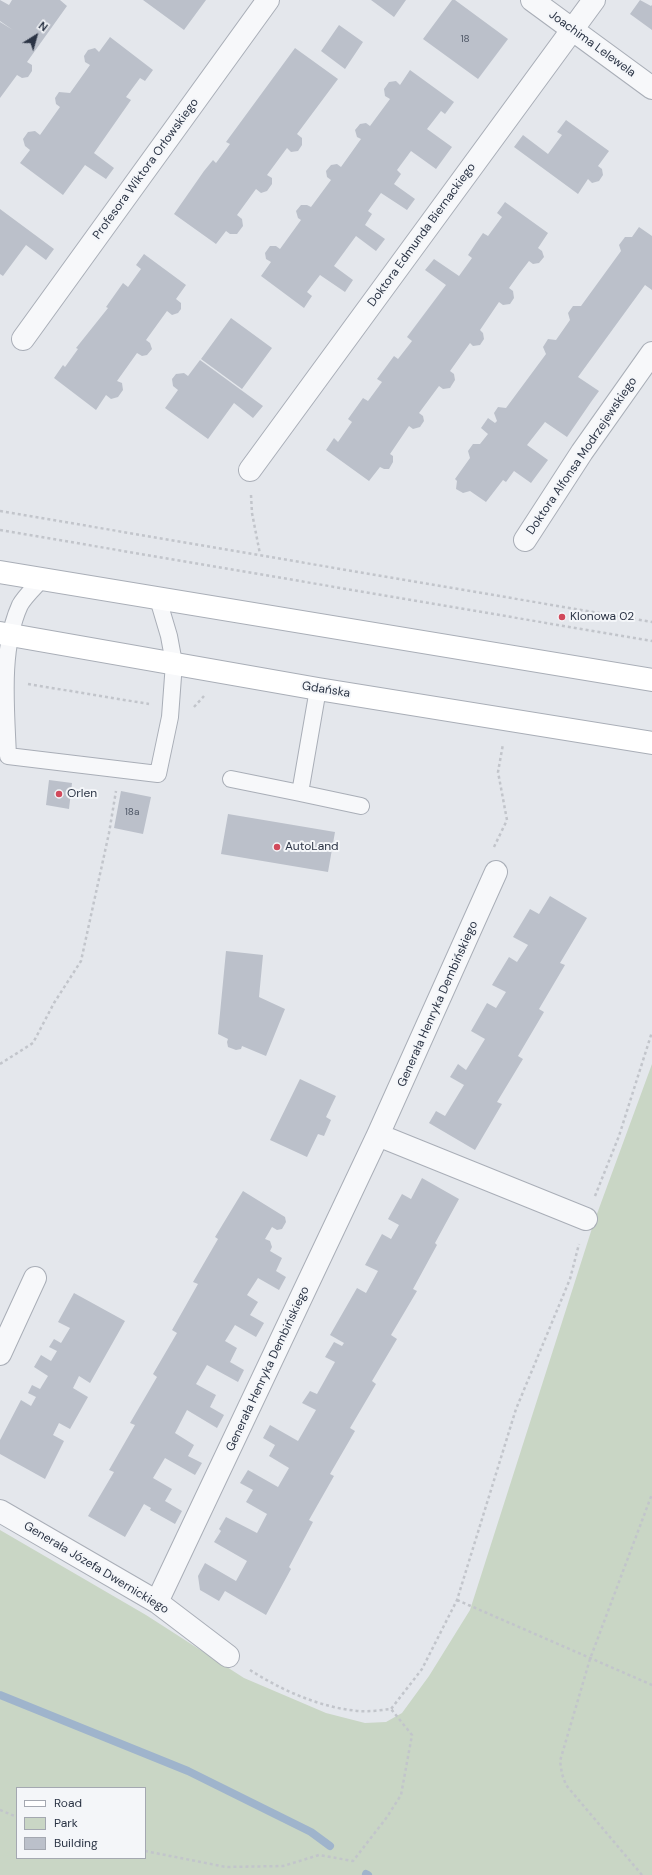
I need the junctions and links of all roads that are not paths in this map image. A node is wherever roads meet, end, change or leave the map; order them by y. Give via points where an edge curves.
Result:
1 (268, 0) edge
2 (532, 0) edge
3 (594, 0) edge
4 (573, 29) junction
5 (652, 88) edge
6 (23, 339) dead end
7 (652, 352) edge
8 (250, 470) dead end
9 (526, 540) dead end
10 (0, 572) edge
11 (42, 579) junction
12 (158, 599) junction
13 (3, 634) edge
14 (174, 663) junction
15 (652, 680) edge
16 (318, 689) junction
17 (652, 743) edge
18 (231, 779) dead end
19 (300, 793) junction
20 (361, 806) dead end
21 (496, 872) road end
22 (378, 1135) junction
23 (586, 1219) road end
24 (35, 1278) dead end
25 (0, 1354) edge
26 (0, 1511) edge
27 (157, 1602) junction
28 (228, 1656) road end

1 - 6 street, Profesora Wiktora Orłowskiego
2 - 4 street, Joachima Lelewela
3 - 4 street, Doktora Edmunda Biernackiego
4 - 5 street, Joachima Lelewela
4 - 8 street, Doktora Edmunda Biernackiego
7 - 9 street, Doktora Alfonsa Modrzejewskiego via 582,452
10 - 11 main road
11 - 12 main road
11 - 13 lane via 20,604
12 - 14 lane
12 - 15 main road
13 - 14 main road, Gdańska
13 - 14 lane via 8,756 158,774 170,717
14 - 16 main road, Gdańska
16 - 17 main road, Gdańska
16 - 19 lane
18 - 19 lane
19 - 20 lane
21 - 22 street, Generała Henryka Dembińskiego
22 - 23 street
22 - 27 street, Generała Henryka Dembińskiego
24 - 25 street
26 - 27 street, Generała Józefa Dwernickiego
27 - 28 street, Generała Józefa Dwernickiego

